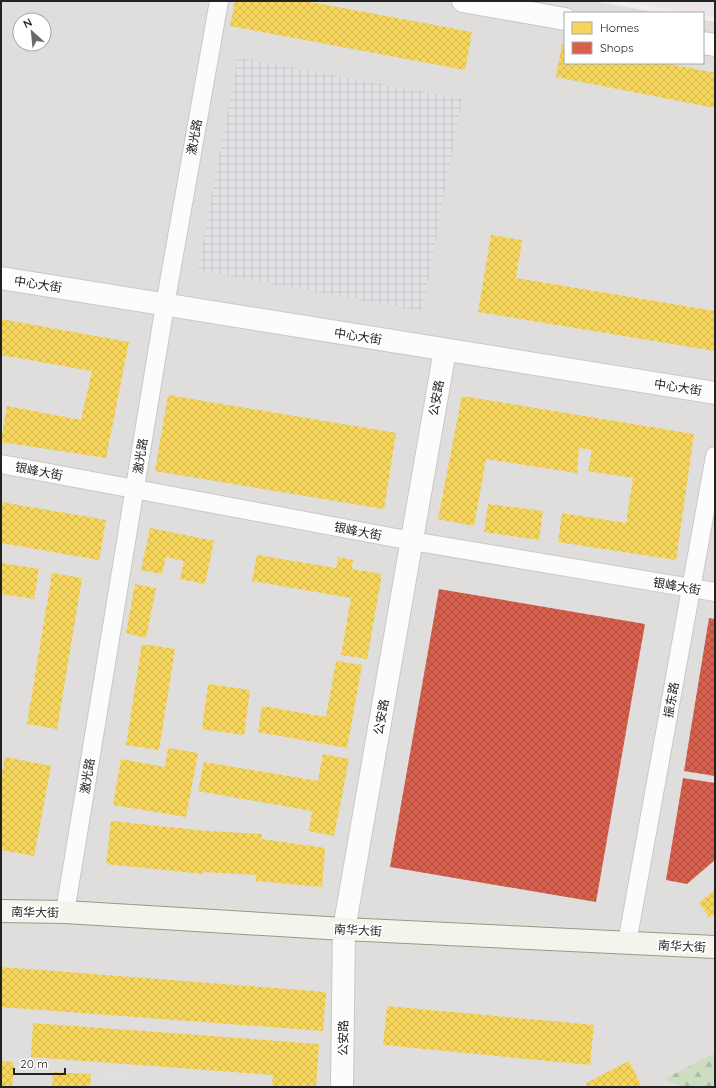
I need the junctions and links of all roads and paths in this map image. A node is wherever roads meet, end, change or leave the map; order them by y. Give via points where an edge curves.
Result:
1 (218, 1) edge
2 (463, 1) edge
3 (564, 19) edge
4 (704, 43) edge
5 (715, 45) edge
6 (1, 278) edge
7 (165, 305) junction
8 (444, 350) junction
9 (715, 393) edge
10 (715, 456) edge
11 (1, 464) edge
12 (134, 489) junction
13 (412, 541) junction
14 (691, 588) junction
15 (715, 592) edge
16 (1, 911) edge
17 (65, 912) junction
18 (344, 929) junction
19 (627, 943) junction
20 (715, 947) edge
21 (342, 1087) edge

1 - 7 street, 激光路
2 - 3 street
4 - 5 street
6 - 7 street, 中心大街
7 - 8 street, 中心大街
7 - 12 street, 激光路
8 - 9 street, 中心大街
8 - 13 street, 公安路
10 - 14 street, 振东路
11 - 12 street, 银峰大街
12 - 13 street, 银峰大街
12 - 17 street, 激光路
13 - 14 street, 银峰大街
13 - 18 street, 公安路
14 - 15 street, 银峰大街
14 - 19 street, 振东路
16 - 17 main road, 南华大街
17 - 18 main road, 南华大街
18 - 19 main road, 南华大街
18 - 21 street, 公安路
19 - 20 main road, 南华大街

